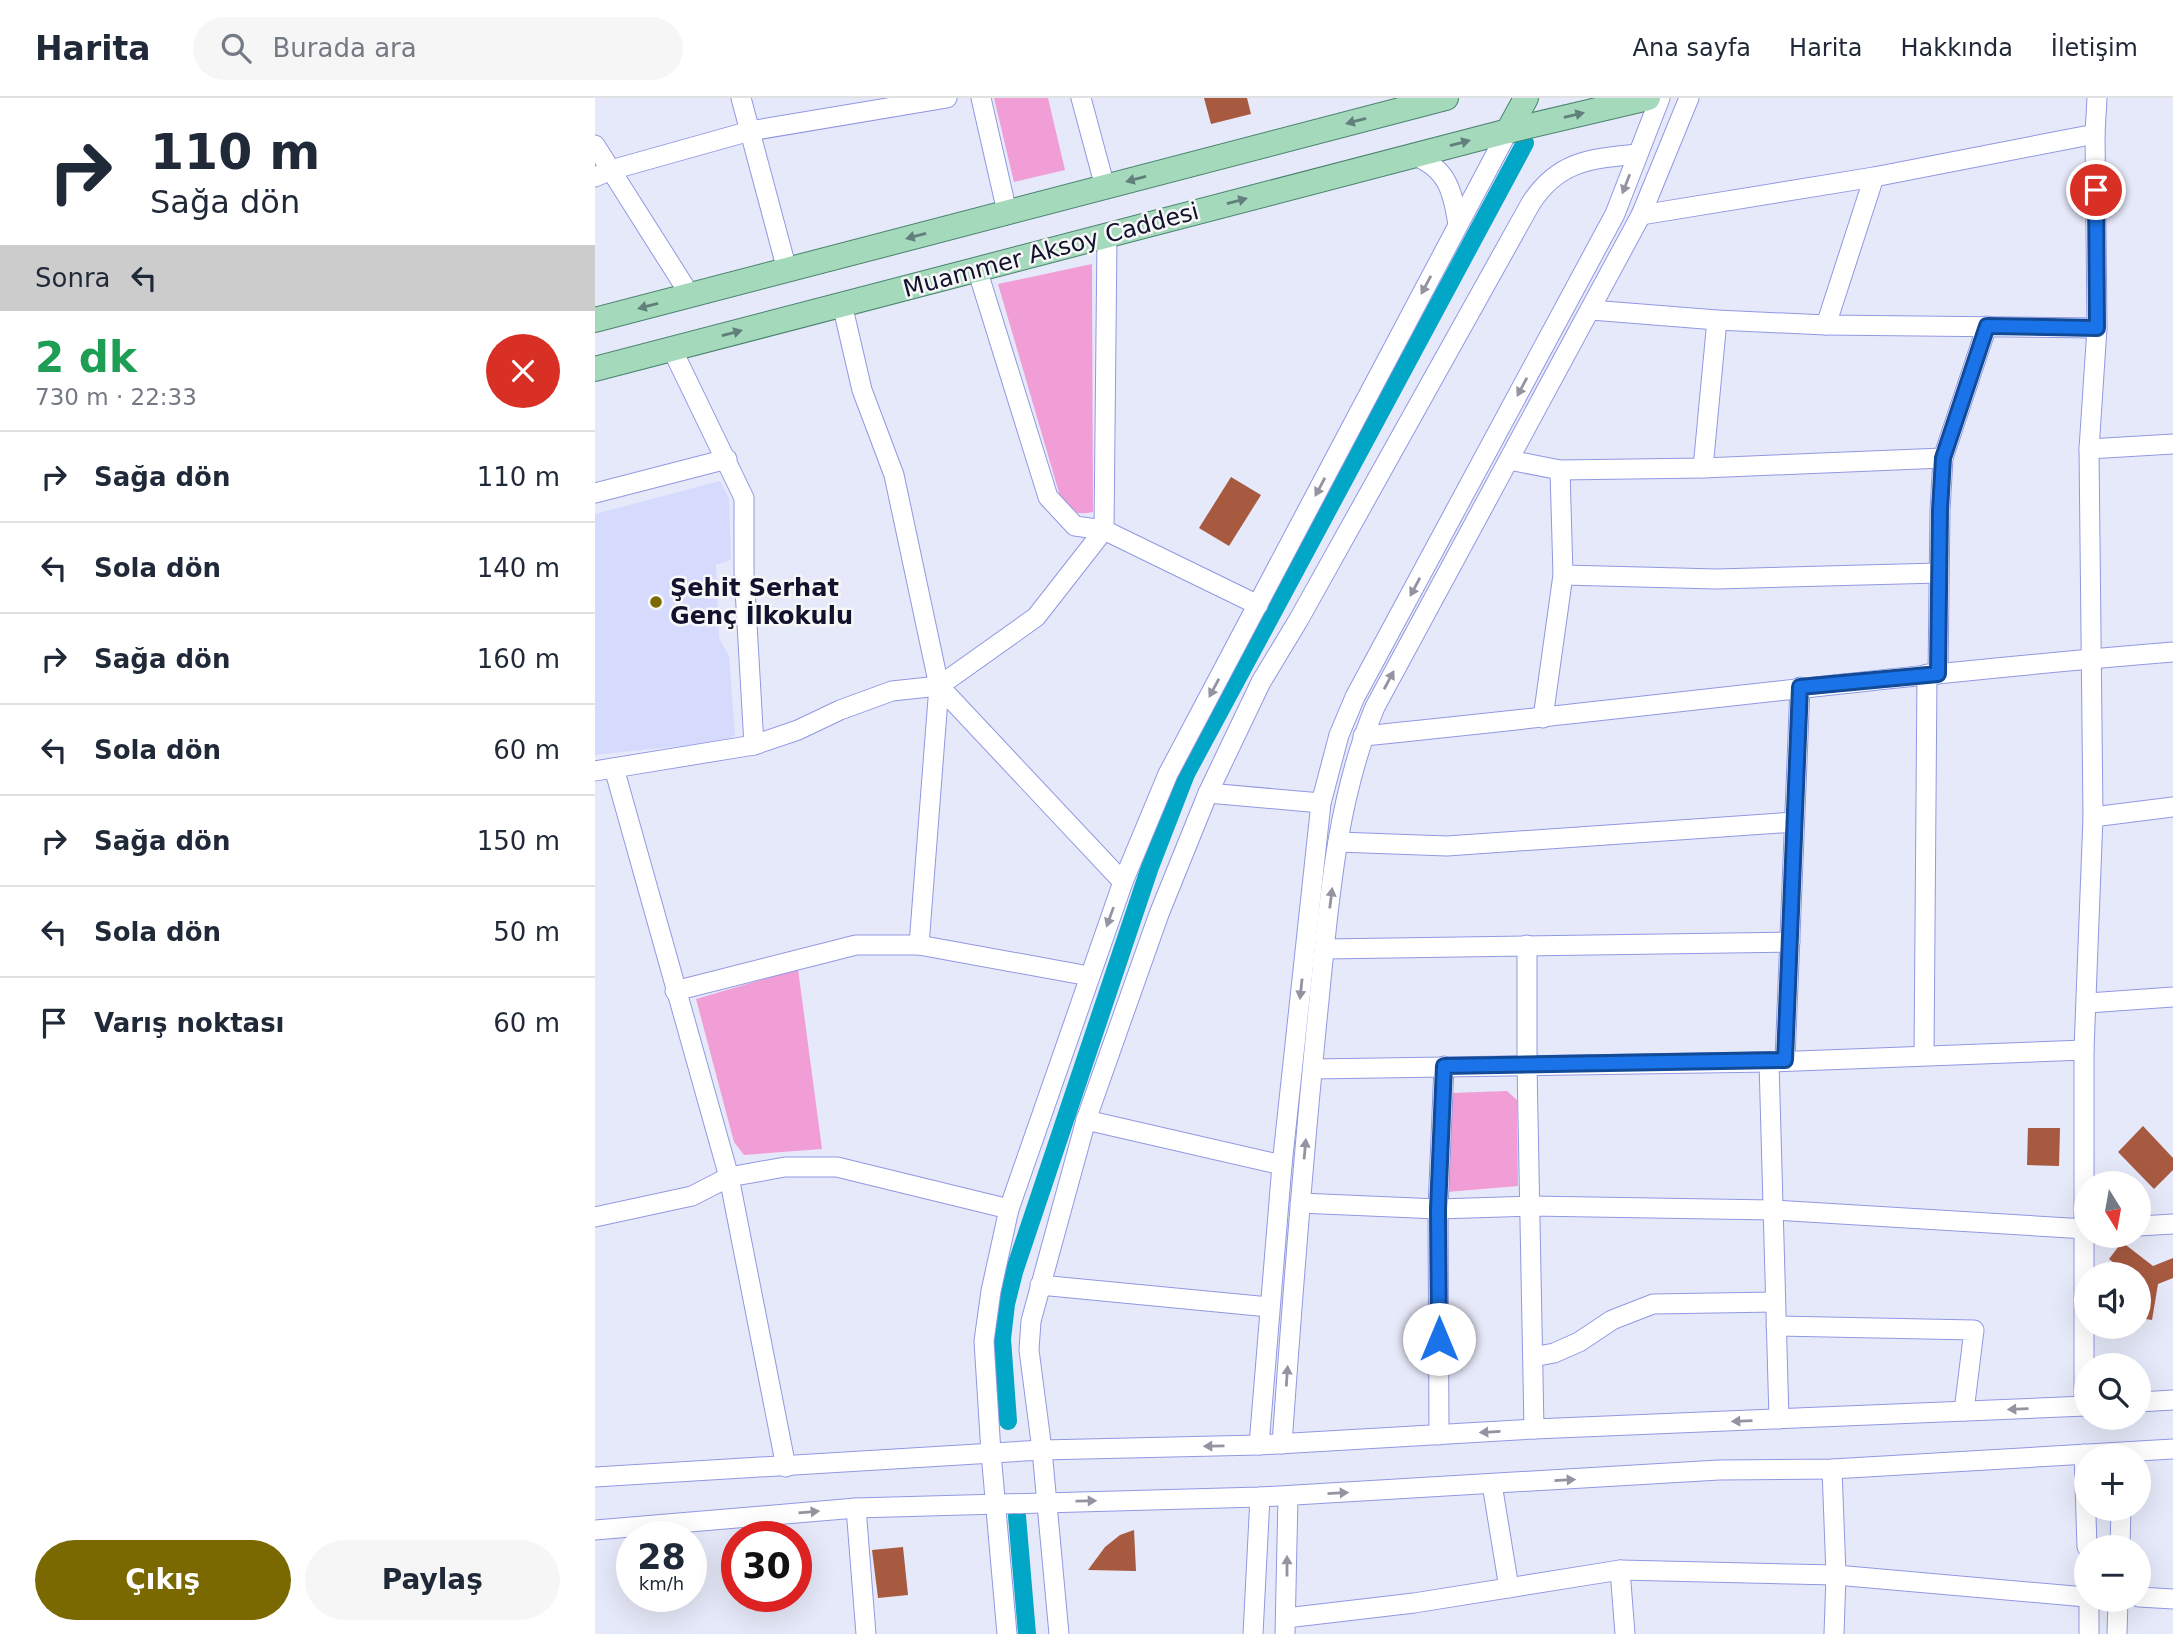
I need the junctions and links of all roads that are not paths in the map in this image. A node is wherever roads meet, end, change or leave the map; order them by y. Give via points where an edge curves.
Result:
1 (741, 98) edge
2 (947, 98) edge
3 (981, 98) edge
4 (1080, 98) edge
5 (1446, 98) edge
6 (1526, 98) edge
7 (1648, 98) edge
8 (1660, 98) edge
9 (1689, 98) edge
10 (2097, 98) edge
11 (1404, 103) edge
12 (750, 131) junction
13 (1508, 131) junction
14 (2095, 134) junction
15 (595, 145) edge
16 (1638, 154) junction
17 (1412, 155) junction
18 (603, 173) edge
19 (1874, 177) junction
20 (1105, 187) junction
21 (1007, 212) junction
22 (1641, 215) junction
23 (1458, 225) junction
24 (1107, 235) junction
25 (977, 269) junction
26 (787, 270) junction
27 (690, 295) junction
28 (842, 304) junction
29 (1591, 310) junction
30 (595, 320) edge
31 (1717, 320) junction
32 (1826, 325) junction
33 (1987, 326) junction
34 (2097, 328) junction
35 (671, 349) junction
36 (595, 369) edge
37 (2173, 444) edge
38 (2089, 449) junction
39 (1943, 458) junction
40 (727, 459) junction
41 (1509, 460) junction
42 (1703, 468) junction
43 (1560, 470) junction
44 (595, 494) edge
45 (1104, 530) junction
46 (1939, 573) junction
47 (1563, 575) junction
48 (1258, 605) junction
49 (2173, 652) edge
50 (2091, 659) junction
51 (1932, 674) junction
52 (939, 686) junction
53 (1800, 687) junction
54 (1543, 718) junction
55 (1363, 736) junction
56 (754, 745) junction
57 (605, 770) edge
58 (1208, 793) junction
59 (1321, 803) junction
60 (2173, 807) edge
61 (2093, 817) junction
62 (1794, 822) junction
63 (1338, 842) junction
64 (1123, 882) junction
65 (1790, 942) junction
66 (919, 945) junction
67 (1527, 945) junction
68 (1325, 949) junction
69 (1089, 976) junction
70 (675, 991) junction
71 (2173, 998) edge
72 (2088, 1003) junction
73 (2084, 1050) junction
74 (1924, 1055) junction
75 (1777, 1061) junction
76 (1527, 1065) junction
77 (1444, 1066) junction
78 (1313, 1069) junction
79 (1086, 1120) junction
80 (1282, 1165) junction
81 (2085, 1171) edge
82 (729, 1177) junction
83 (1300, 1203) junction
84 (1531, 1206) junction
85 (1009, 1209) junction
86 (1438, 1209) junction
87 (1773, 1210) junction
88 (595, 1217) edge
89 (2173, 1224) edge
90 (2151, 1225) edge
91 (2074, 1229) edge
92 (2085, 1248) edge
93 (1040, 1285) junction
94 (1776, 1301) junction
95 (1269, 1307) junction
96 (1776, 1326) junction
97 (2085, 1353) edge
98 (1533, 1357) junction
99 (2173, 1400) edge
100 (2151, 1401) edge
101 (2074, 1406) edge
102 (1964, 1411) junction
103 (1779, 1419) junction
104 (1534, 1429) junction
105 (1439, 1435) junction
106 (1282, 1444) junction
107 (1259, 1445) junction
108 (2173, 1449) edge
109 (1042, 1450) junction
110 (2151, 1451) edge
111 (991, 1453) junction
112 (2074, 1455) edge
113 (786, 1467) junction
114 (1832, 1469) junction
115 (595, 1477) edge
116 (1492, 1484) junction
117 (1288, 1496) junction
118 (1260, 1497) junction
119 (1046, 1502) junction
120 (996, 1503) junction
121 (856, 1508) junction
122 (595, 1530) edge
123 (1621, 1570) junction
124 (1836, 1575) junction
125 (1509, 1588) junction
126 (2074, 1597) edge
127 (2151, 1598) edge
128 (2173, 1599) edge
129 (2088, 1612) edge
130 (2118, 1612) edge
131 (1286, 1626) edge
132 (866, 1634) edge
133 (1007, 1634) edge
134 (1059, 1634) edge
135 (1253, 1634) edge
136 (1625, 1634) edge
137 (1834, 1634) edge
138 (2089, 1634) edge
139 (2117, 1634) edge

1 - 12 street
2 - 12 street
3 - 21 street
4 - 20 street
5 - 11 main road, Muammer Aksoy Caddesi
6 - 13 main road
13 -> 7 main road, Muammer Aksoy Caddesi
8 - 16 street
9 - 22 street
10 - 14 street
11 -> 20 main road, Muammer Aksoy Caddesi
12 - 18 street
12 - 26 street
17 -> 13 main road, Muammer Aksoy Caddesi
13 - 23 street
14 - 19 street
14 - 34 street
15 - 18 street
16 - 58 street via 1590,159 1567,167 1547,181 1531,202 1261,682
16 -> 59 street via 1615,214 1355,697 1339,735
17 - 23 street via 1426,160 1445,179
24 -> 17 main road, Muammer Aksoy Caddesi
18 - 27 street
19 - 22 street
19 - 32 street
20 - 21 main road, Muammer Aksoy Caddesi
21 -> 26 main road, Muammer Aksoy Caddesi
22 - 29 street
23 -> 48 street
24 - 25 main road, Muammer Aksoy Caddesi
24 - 45 street
25 - 28 main road, Muammer Aksoy Caddesi
25 - 45 street via 1048,497 1075,526
26 - 27 main road, Muammer Aksoy Caddesi
27 -> 30 main road, Muammer Aksoy Caddesi
35 -> 28 main road, Muammer Aksoy Caddesi
28 - 52 street via 862,390 894,475
29 - 31 street
29 - 41 street
31 - 32 street
31 - 42 street
32 - 33 street
33 - 34 street
33 - 39 street
34 - 38 street
35 - 36 main road, Muammer Aksoy Caddesi
35 - 40 street
37 - 38 street
38 - 50 street
39 - 42 street
39 - 46 street
40 - 44 street
40 - 56 street via 744,498
41 - 43 street
55 -> 41 street
42 - 43 street
43 - 47 street
45 - 48 street
45 - 52 street via 1035,617
46 - 47 street via 1717,579
46 - 51 street
47 - 54 street
48 -> 64 street via 1168,774
49 - 50 street
50 - 51 street
50 - 61 street
51 - 53 street
51 - 74 street
52 - 56 street via 892,691
52 - 64 street
52 - 66 street
53 - 54 street
53 - 62 street
54 - 55 street
55 - 63 street
56 - 57 street
57 - 70 street
58 - 59 street
58 - 79 street via 1159,914
59 -> 80 street
60 - 61 street
61 - 72 street
62 - 63 street via 1447,846
62 - 65 street
68 -> 63 street
64 -> 69 street
65 - 67 street
65 - 75 street
66 - 69 street
66 - 70 street via 856,945
67 - 68 street
67 - 76 street
68 - 78 street
69 - 85 street
70 - 82 street
71 - 72 street
72 - 73 street
73 - 74 street
73 - 81 street
74 - 75 street
75 - 76 street
75 - 87 street
76 - 77 street
76 - 84 street
77 - 78 street
77 - 86 street
83 -> 78 street
79 - 80 street
79 - 93 street
80 - 95 street
82 - 85 street via 785,1167 837,1167
82 - 88 street via 692,1196
82 - 113 street
83 - 86 street
106 -> 83 street
84 - 86 street
84 - 87 street
84 - 98 street
85 - 111 street via 984,1341
86 - 105 street
87 - 91 street
87 - 94 street
89 - 90 street
92 - 97 street
93 - 95 street
93 - 109 street via 1029,1350
94 - 96 street
94 - 98 street via 1653,1304 1612,1320 1555,1353
95 - 107 street
96 - 102 street via 1975,1329
96 - 103 street
98 - 104 street
99 - 100 street
101 -> 102 street
102 - 103 street
103 -> 104 street
104 -> 105 street
105 - 106 street
106 - 107 street
107 -> 109 street
108 - 110 street
109 - 111 street
109 - 119 street
111 - 113 street
111 - 120 street
112 - 114 street
113 - 115 street
116 -> 114 street via 1719,1470
114 - 124 street
117 -> 116 street
116 - 125 street
117 - 118 street
131 -> 117 street
119 -> 118 street
118 - 135 street
119 - 120 street
119 - 134 street
120 - 121 street
120 - 133 street
122 -> 121 street
121 - 132 street
123 - 124 street
123 - 125 street
123 - 136 street
124 - 126 street
124 - 137 street
125 - 131 street
127 - 128 street
129 - 138 street
130 - 139 street

